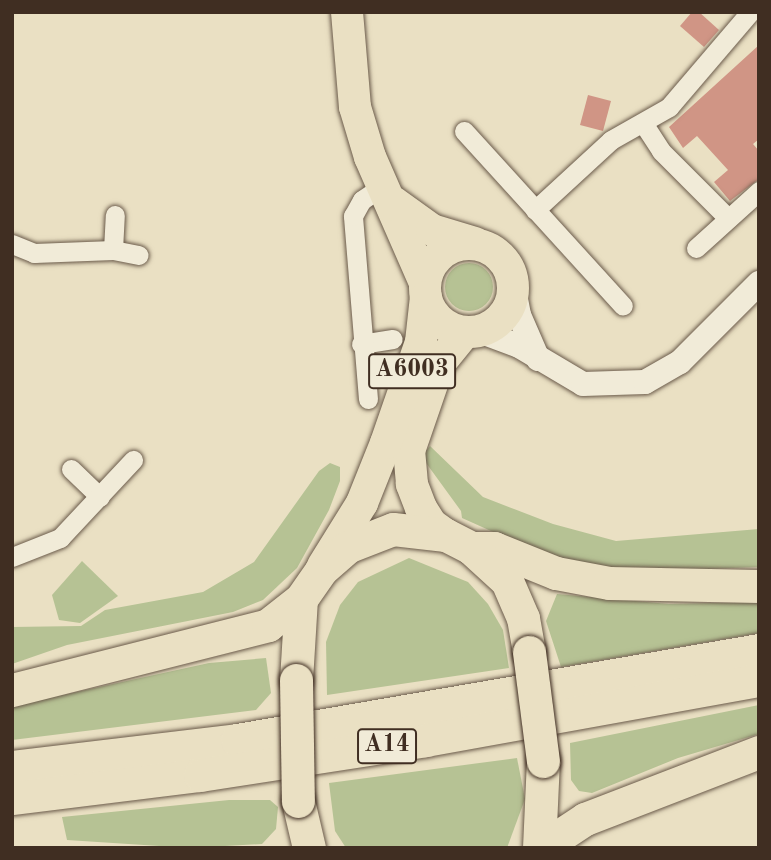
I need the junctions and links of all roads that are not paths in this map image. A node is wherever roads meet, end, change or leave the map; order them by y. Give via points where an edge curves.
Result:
1 (347, 12) edge
2 (750, 12) edge
3 (643, 123) junction
4 (464, 131) dead end
5 (759, 191) edge
6 (389, 194) junction
7 (535, 210) junction
8 (115, 215) dead end
9 (728, 218) junction
10 (12, 244) edge
11 (479, 244) junction
12 (696, 248) dead end
13 (113, 250) junction
14 (139, 255) dead end
15 (759, 283) edge
16 (514, 289) junction
17 (426, 290) junction
18 (623, 306) dead end
19 (472, 331) junction
20 (393, 339) dead end
21 (361, 344) junction
22 (538, 359) junction
23 (368, 399) dead end
24 (133, 460) dead end
25 (71, 469) dead end
26 (100, 497) junction
27 (459, 542) junction
28 (12, 557) edge
29 (321, 570) junction
30 (759, 586) edge
31 (301, 600) junction
32 (759, 650) edge
33 (759, 680) edge
34 (12, 690) edge
35 (759, 752) edge
36 (12, 767) edge
37 (12, 797) edge
38 (309, 848) edge
39 (540, 848) edge

1 - 6 main road, A6003 via 355,107
2 - 3 street via 669,107
3 - 7 street via 611,140
3 - 9 street via 661,151
4 - 7 street
5 - 9 street
6 - 11 main road via 432,230
6 - 17 main road, A6003
6 - 21 street via 362,200 353,216
7 - 18 street
8 - 13 street
9 - 12 street
10 - 13 street via 34,253
11 - 16 main road via 504,260
11 - 17 main road via 449,248 436,258
13 - 14 street
15 - 22 street via 680,362 645,382 583,384
16 - 19 main road via 502,317
16 - 22 street via 519,316
17 - 19 main road via 440,320
17 - 29 main road, A6003 via 421,342 386,443 362,503
19 - 22 street via 519,345
19 - 27 main road, A6003 via 439,364 409,451 412,484 421,508 431,524
20 - 21 street
21 - 23 street
24 - 26 street
25 - 26 street
26 - 28 street via 60,538
27 - 29 highway via 393,529 347,547
27 - 30 highway via 494,548 556,573 609,583
27 - 39 highway, bridge via 507,582 523,618 543,761
29 - 31 highway
31 - 34 highway via 257,629
31 - 38 highway, bridge via 296,680 298,801
32 - 36 highway, A14 via 237,740
33 - 37 highway, A14 via 372,748
35 - 39 highway via 585,819

